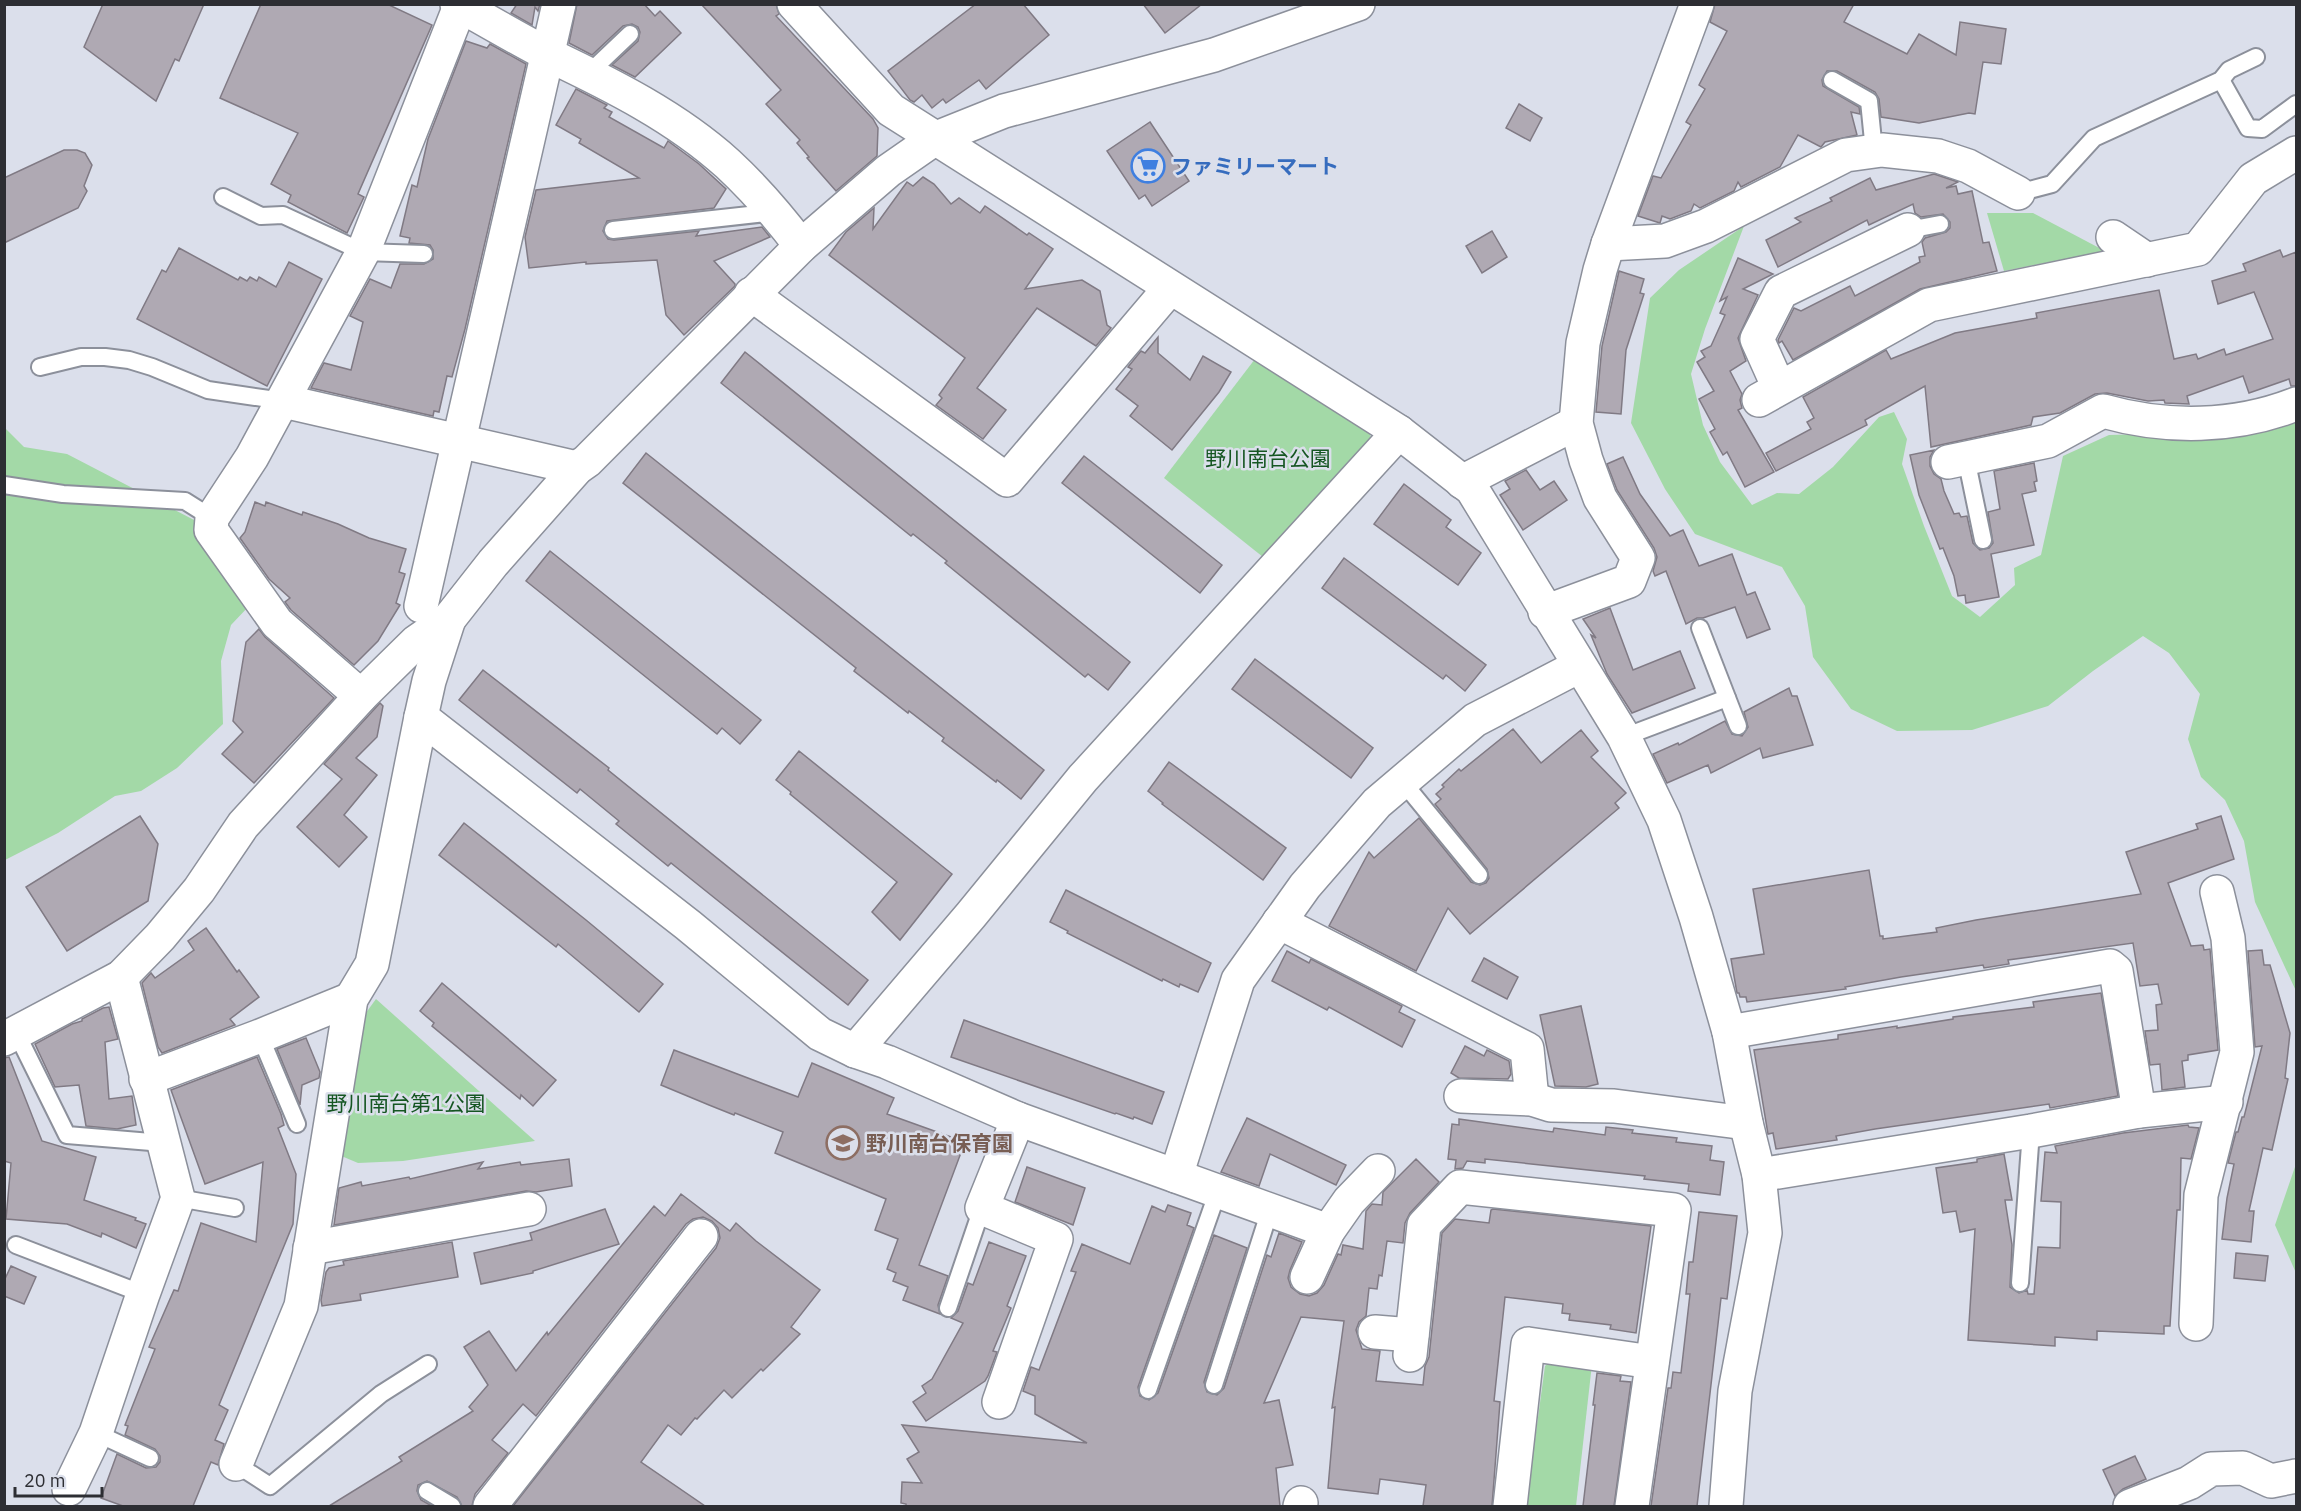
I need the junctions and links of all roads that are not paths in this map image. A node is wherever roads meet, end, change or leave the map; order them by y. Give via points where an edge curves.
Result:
1 (559, 4) edge
2 (794, 4) edge
3 (1358, 4) edge
4 (1697, 4) edge
5 (459, 5) edge
6 (630, 34) dead end
7 (548, 54) junction
8 (2256, 57) dead end
9 (589, 73) junction
10 (1832, 80) dead end
11 (2221, 80) junction
12 (2296, 105) edge
13 (934, 139) junction
14 (1874, 151) junction
15 (2296, 153) edge
16 (2018, 193) joint
17 (223, 197) dead end
18 (776, 212) junction
19 (1940, 224) dead end
20 (613, 230) dead end
21 (1908, 230) joint
22 (2113, 237) dead end
23 (1608, 244) junction
24 (801, 246) junction
25 (363, 252) junction
26 (424, 254) dead end
27 (2147, 260) junction
28 (1170, 288) junction
29 (751, 294) junction
30 (40, 367) dead end
31 (283, 400) junction
32 (2296, 404) edge
33 (1576, 423) junction
34 (1399, 432) junction
35 (458, 441) junction
36 (1957, 460) joint
37 (577, 468) junction
38 (1462, 482) junction
39 (4, 484) edge
40 (212, 518) junction
41 (1983, 540) dead end
42 (435, 612) junction
43 (1545, 612) junction
44 (1700, 628) dead end
45 (1579, 666) junction
46 (361, 696) junction
47 (1727, 698) junction
48 (421, 717) junction
49 (1738, 726) dead end
50 (1624, 737) junction
51 (1402, 781) junction
52 (1479, 875) dead end
53 (2217, 892) dead end
54 (1279, 922) junction
55 (121, 977) junction
56 (351, 999) junction
57 (1729, 1032) junction
58 (10, 1036) edge
59 (260, 1036) junction
60 (855, 1051) junction
61 (146, 1079) junction
62 (1461, 1096) dead end
63 (1532, 1099) junction
64 (2226, 1102) junction
65 (2139, 1111) junction
66 (1018, 1119) junction
67 (1746, 1123) junction
68 (297, 1124) dead end
69 (2031, 1131) junction
70 (163, 1143) junction
71 (1378, 1171) dead end
72 (1759, 1175) junction
73 (1176, 1176) junction
74 (1218, 1191) junction
75 (178, 1198) junction
76 (235, 1208) dead end
77 (982, 1208) junction
78 (529, 1209) dead end
79 (1270, 1210) junction
80 (1328, 1231) junction
81 (701, 1236) dead end
82 (16, 1245) dead end
83 (310, 1248) junction
84 (1307, 1277) dead end
85 (2020, 1283) dead end
86 (142, 1294) junction
87 (948, 1308) dead end
88 (2196, 1324) dead end
89 (1375, 1332) dead end
90 (1652, 1362) junction
91 (428, 1364) dead end
92 (1214, 1385) dead end
93 (1148, 1390) dead end
94 (999, 1402) dead end
95 (96, 1433) junction
96 (150, 1458) dead end
97 (236, 1464) joint
98 (2296, 1476) edge
99 (69, 1489) dead end
100 (427, 1491) dead end
101 (452, 1506) edge
102 (490, 1506) edge
103 (1510, 1506) edge
104 (1632, 1506) edge
105 (1726, 1506) edge
106 (2130, 1506) edge

1 - 7 street
2 - 13 street via 891,110
3 - 13 street via 1214,55 1004,111
4 - 23 street
5 - 7 street
5 - 25 street
6 - 9 lane
7 - 9 street
7 - 35 street
8 - 11 lane via 2229,70
9 - 18 street via 679,126 728,164
10 - 14 lane via 1869,101
11 - 12 lane via 2248,128 2262,129
11 - 16 lane via 2094,138 2052,184
13 - 24 street via 888,171
13 - 28 street
14 - 16 street via 1938,156 1968,166
14 - 23 street via 1846,155 1706,226 1665,241
15 - 27 street via 2253,179 2198,249
17 - 25 lane via 261,216 283,215
18 - 20 lane
18 - 24 street
19 - 21 lane
21 - 27 street via 1781,292 1757,339 1769,394 1929,305
22 - 27 street
23 - 33 street via 1583,343
24 - 29 street
25 - 26 lane
25 - 31 street
28 - 29 street via 1007,480
28 - 34 street
29 - 37 street
30 - 31 lane via 81,357 105,357 140,364 208,390
31 - 35 street
31 - 40 street
32 - 36 street via 2262,416 2198,424 2134,420 2103,411 2048,441
33 - 38 street
33 - 43 street via 1600,498 1638,558 1629,581
34 - 38 street
34 - 60 street via 1083,778
35 - 37 street
35 - 42 street
36 - 41 lane
37 - 42 street via 494,563
38 - 43 street via 1472,489
39 - 40 lane via 63,494 185,501
40 - 46 street via 211,530 277,623
42 - 46 street via 416,642
42 - 48 street via 429,681
43 - 45 street
44 - 47 lane
45 - 50 street
45 - 51 street via 1475,720
46 - 55 street via 243,825 199,890
47 - 49 lane
47 - 50 lane
48 - 56 street via 372,964
48 - 60 street via 688,925 820,1034
50 - 57 street via 1664,820
51 - 52 lane
51 - 54 street via 1377,803
53 - 64 street via 2228,938 2237,1052
54 - 63 street via 1527,1048
54 - 73 street via 1238,980
55 - 58 street
55 - 61 street
56 - 59 street
56 - 83 street
57 - 65 street via 2110,966 2116,971
57 - 67 street
58 - 70 lane via 67,1135
59 - 61 street
59 - 68 lane
60 - 66 street
61 - 70 street
62 - 63 street
63 - 67 street via 1551,1105 1614,1106
64 - 65 street
64 - 88 street via 2201,1195
65 - 69 street
66 - 73 street
66 - 77 street
67 - 72 street
69 - 72 street
69 - 85 lane
70 - 75 street
71 - 80 street via 1349,1201
72 - 105 street via 1764,1233 1736,1392
73 - 74 street
74 - 79 street
74 - 93 lane
75 - 76 lane
75 - 86 street
77 - 87 lane
77 - 94 street via 1056,1239
78 - 83 street
79 - 80 street
79 - 92 lane
80 - 84 street
81 - 102 street
82 - 86 lane
83 - 97 street via 301,1306
86 - 95 street
89 - 90 street via 1411,1345 1424,1225 1460,1187 1674,1210
90 - 103 street via 1528,1344
90 - 104 street
91 - 97 lane via 381,1394 270,1486
95 - 96 lane
95 - 99 street
98 - 106 street via 2271,1481 2242,1468 2211,1469 2189,1483
100 - 101 lane

